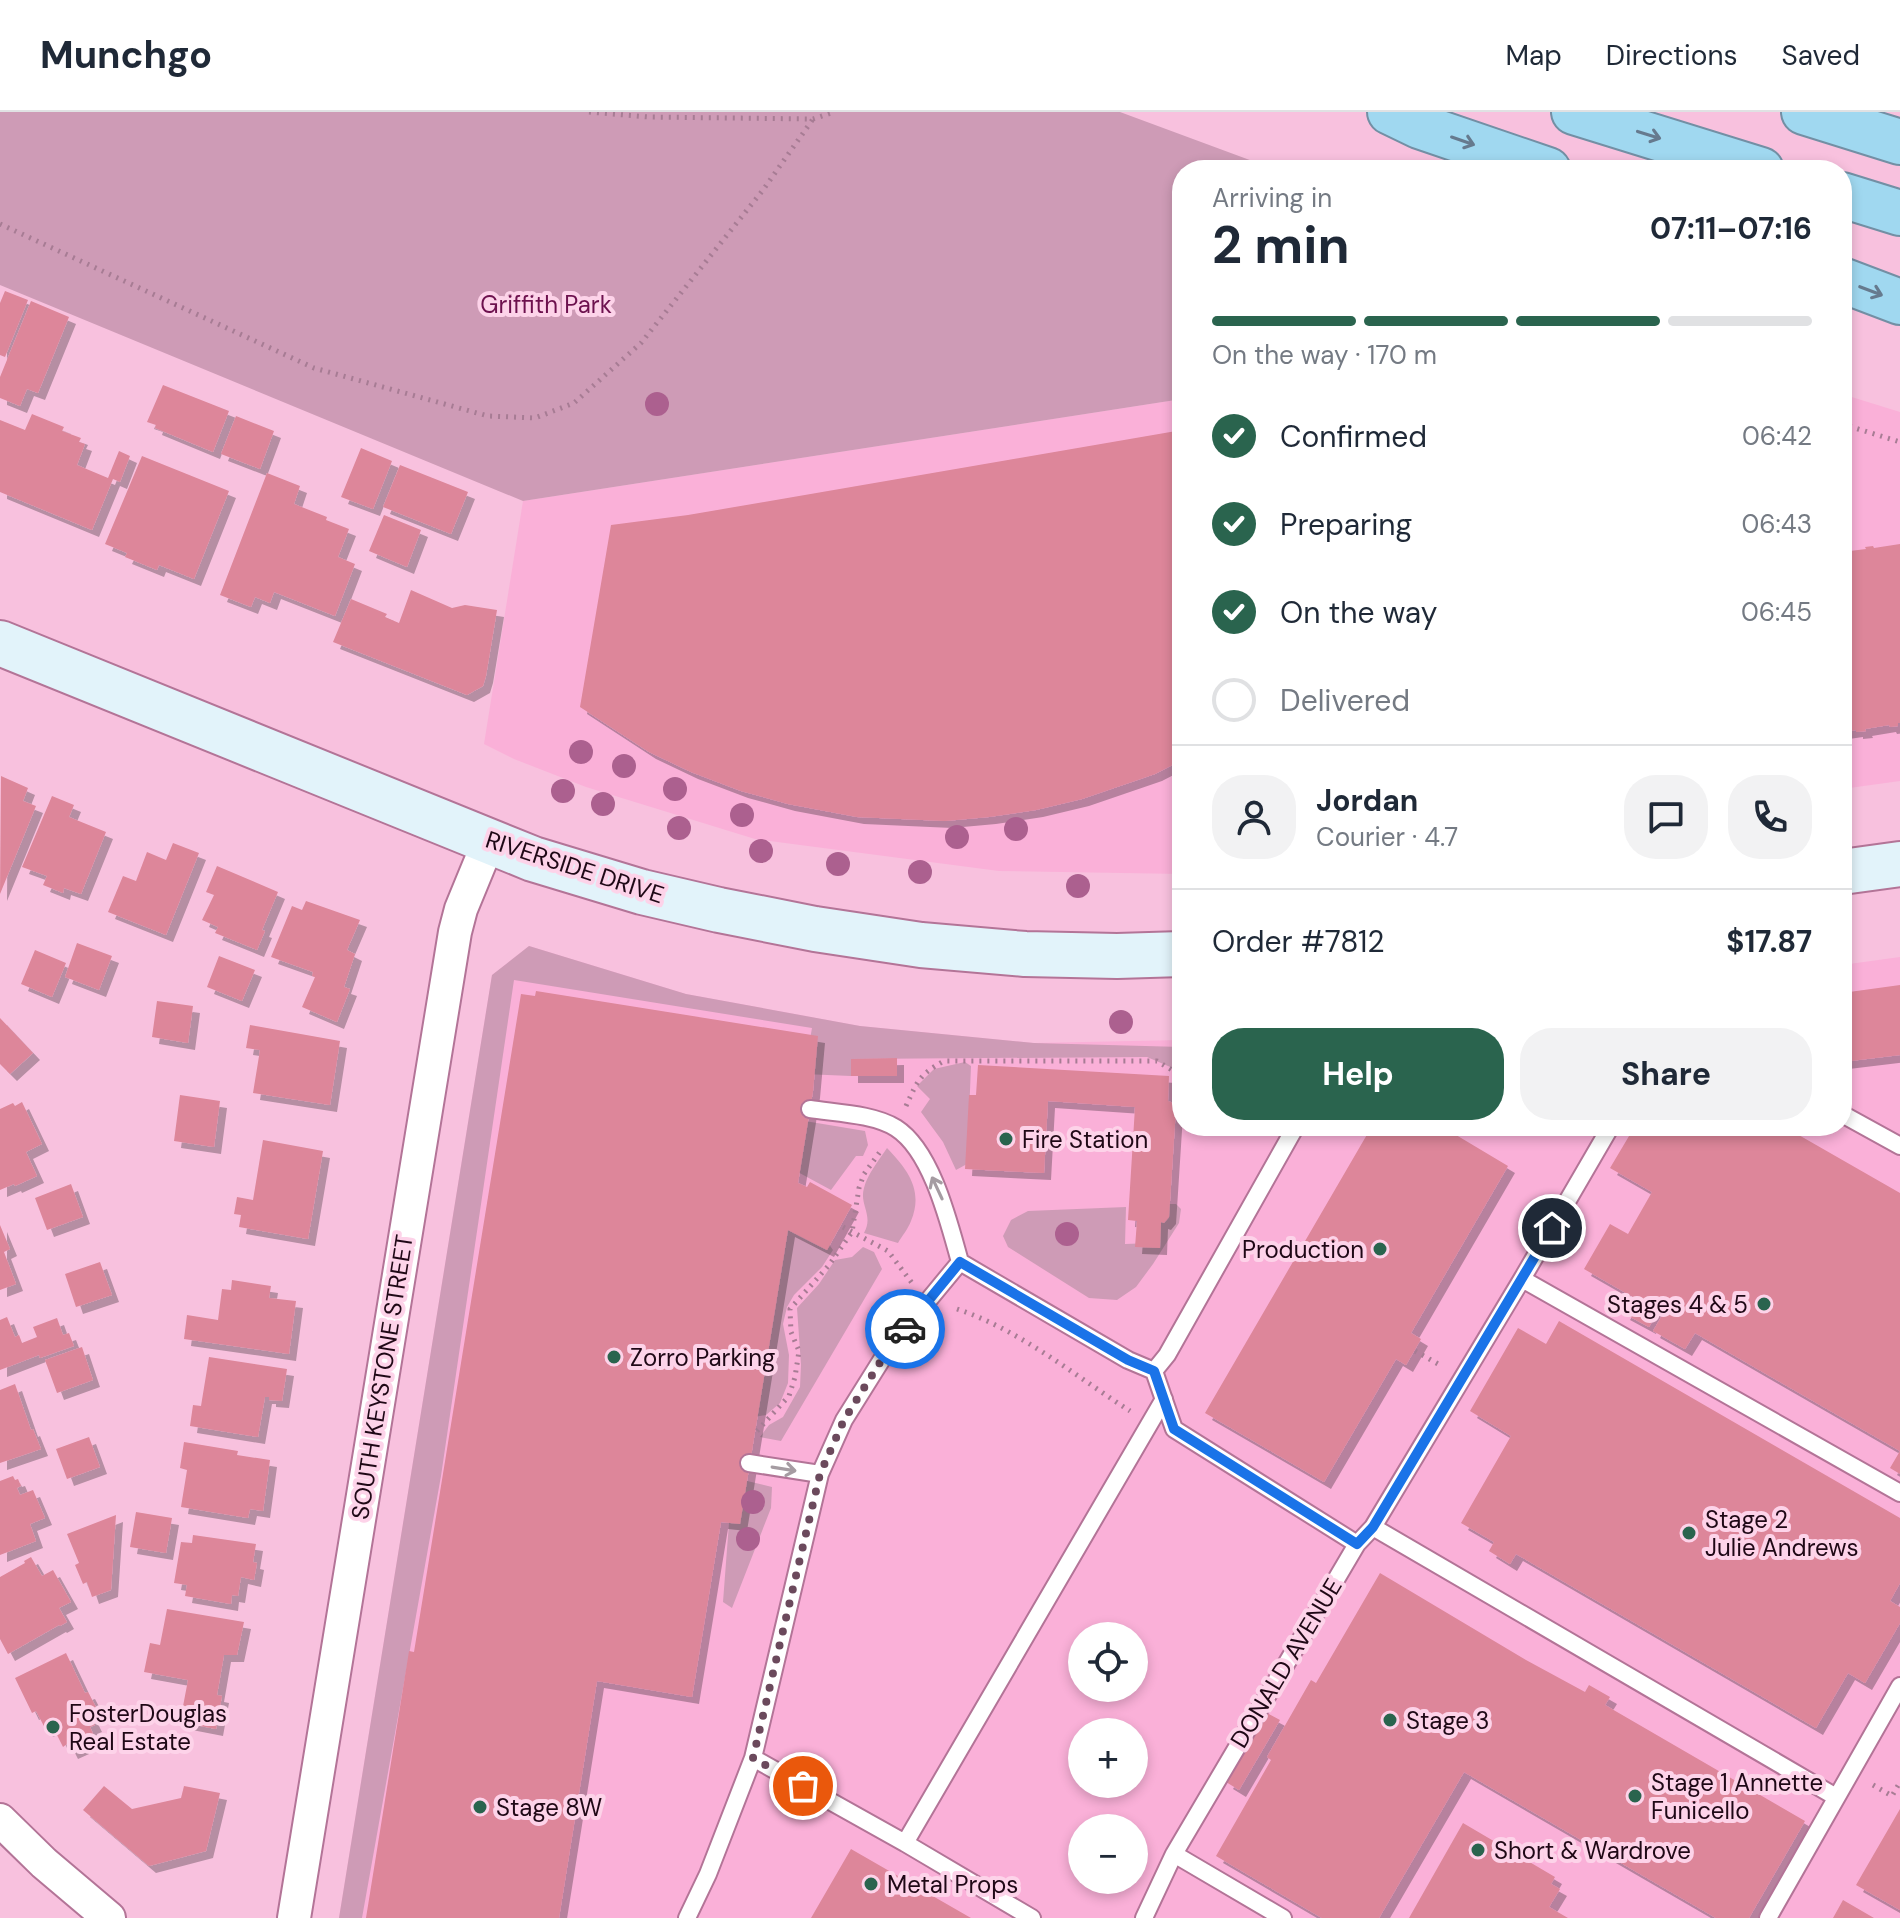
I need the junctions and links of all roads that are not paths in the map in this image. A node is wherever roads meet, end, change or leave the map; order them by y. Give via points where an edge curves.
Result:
1 (1390, 112) edge
2 (1574, 112) edge
3 (1804, 112) edge
4 (1900, 142) edge
5 (1519, 160) edge
6 (1729, 160) edge
7 (1852, 198) edge
8 (1900, 213) edge
9 (1852, 284) edge
10 (1900, 302) edge
11 (0, 643) edge
12 (489, 841) junction
13 (1900, 864) edge
14 (1852, 871) edge
15 (1172, 954) edge
16 (810, 1109) dead end
17 (1852, 1120) edge
18 (1290, 1136) edge
19 (1605, 1136) edge
20 (1900, 1146) edge
21 (960, 1262) junction
22 (1522, 1279) junction
23 (1154, 1371) junction
24 (1164, 1399) junction
25 (749, 1463) dead end
26 (820, 1474) junction
27 (1900, 1493) edge
28 (1373, 1527) junction
29 (1357, 1544) junction
30 (1900, 1686) edge
31 (753, 1758) junction
32 (1836, 1797) junction
33 (0, 1820) edge
34 (905, 1843) junction
35 (1174, 1854) junction
36 (109, 1918) edge
37 (294, 1918) edge
38 (687, 1918) edge
39 (1032, 1918) edge
40 (1144, 1918) edge
41 (1283, 1918) edge
42 (1768, 1918) edge

1 -> 5 highway
2 -> 6 highway
3 - 4 highway
7 - 8 highway
9 -> 10 highway
11 - 12 main road, RIVERSIDE DRIVE
12 - 15 main road, RIVERSIDE DRIVE via 630,889 815,929 1025,954
12 - 37 street, SOUTH KEYSTONE STREET via 455,932
13 - 14 main road
21 -> 16 lane via 940,1194 915,1146 896,1128 870,1118
17 - 20 lane
18 - 23 lane
19 - 22 lane, DONALD AVENUE
21 - 23 lane
21 - 26 lane via 889,1348 844,1420
22 - 27 lane
22 - 28 lane, DONALD AVENUE
23 - 24 lane
24 - 29 lane via 1174,1429
24 - 34 lane
25 -> 26 lane
26 - 31 lane
28 - 29 lane, DONALD AVENUE
28 - 32 lane
29 - 35 lane, DONALD AVENUE
30 - 32 lane
31 - 34 lane
31 - 38 lane
32 - 42 lane
33 - 36 street
34 - 39 lane
35 - 40 lane, DONALD AVENUE
35 - 41 lane

